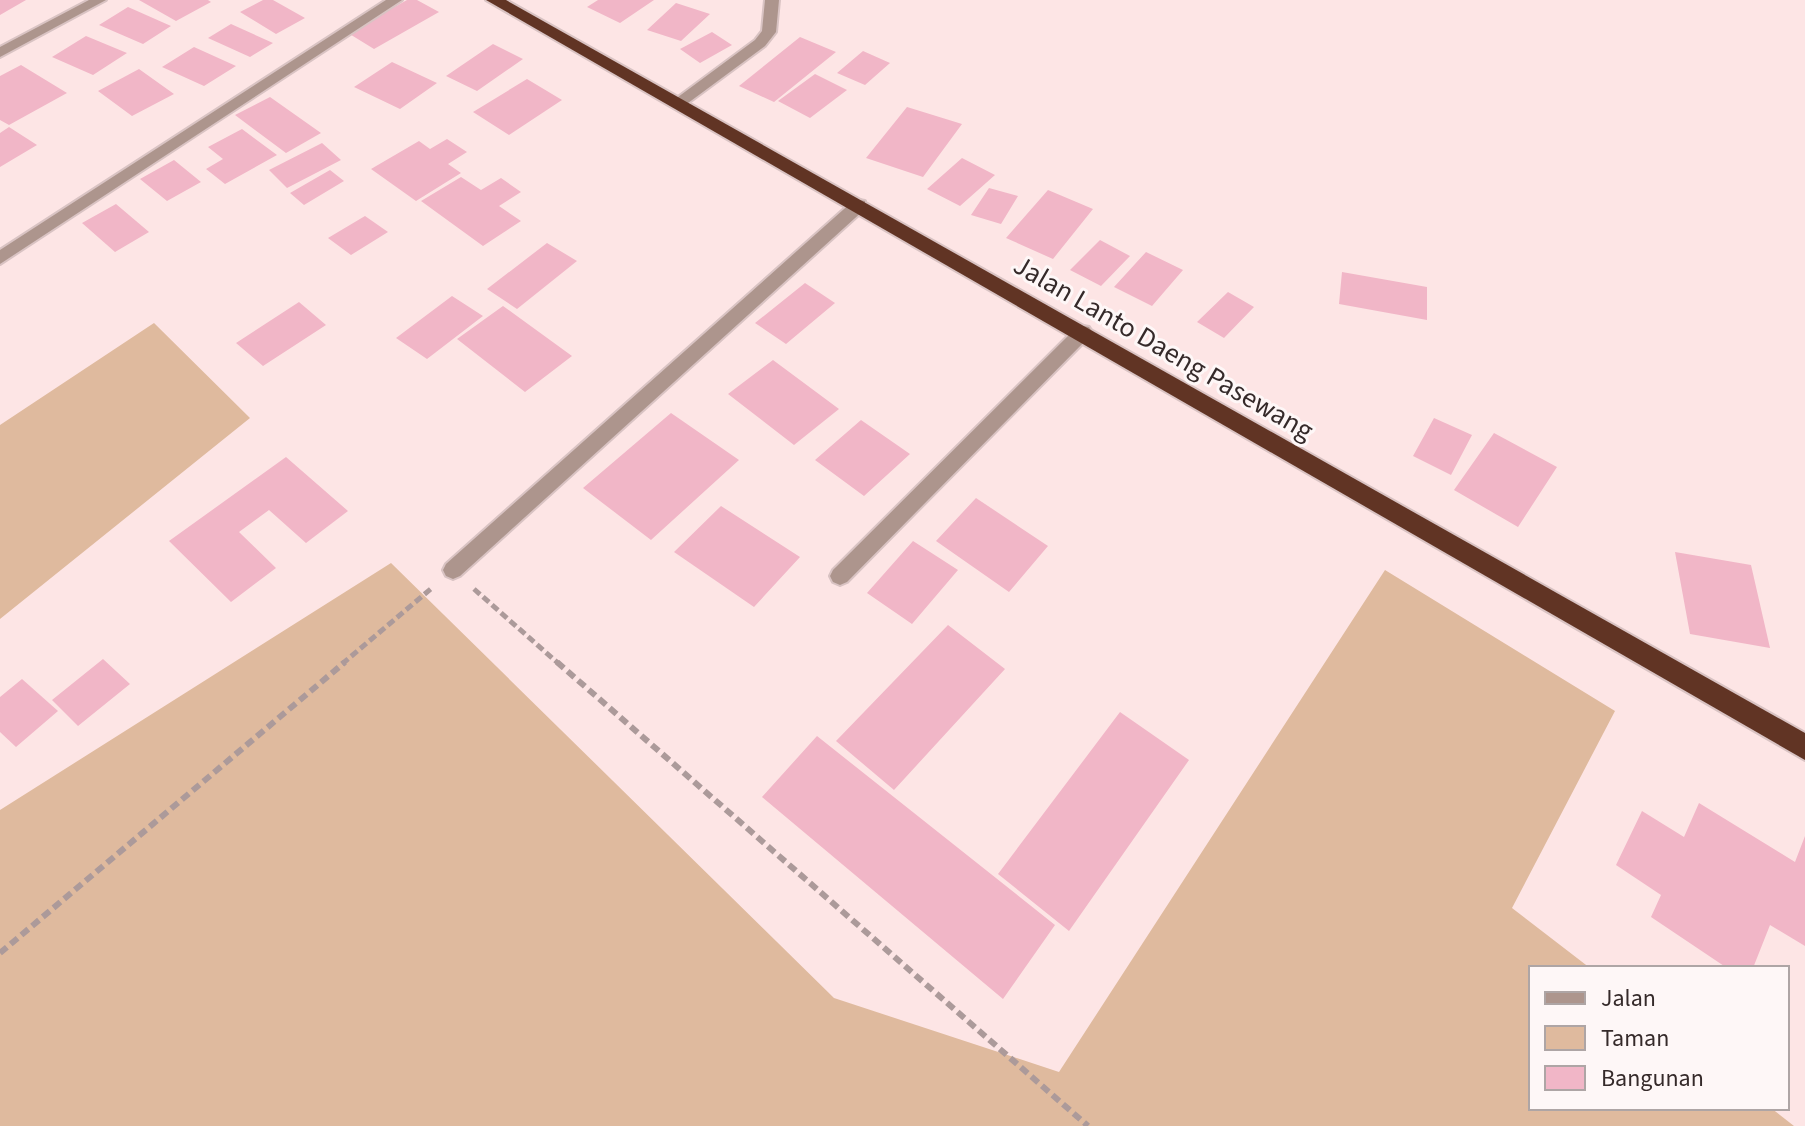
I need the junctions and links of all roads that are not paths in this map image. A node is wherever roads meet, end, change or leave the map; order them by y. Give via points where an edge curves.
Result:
1 (99, 0) edge
2 (395, 0) edge
3 (494, 0) edge
4 (772, 0) edge
5 (0, 53) edge
6 (679, 103) junction
7 (859, 205) junction
8 (0, 258) edge
9 (1083, 332) junction
10 (453, 570) road end
11 (840, 576) dead end
12 (1805, 747) edge

1 - 5 street
2 - 8 street
3 - 6 highway, Jalan Lanto Daeng Pasewang
4 - 6 street via 769,32 760,43
6 - 7 highway, Jalan Lanto Daeng Pasewang
7 - 9 highway, Jalan Lanto Daeng Pasewang
7 - 10 street
9 - 11 street
9 - 12 highway, Jalan Lanto Daeng Pasewang

